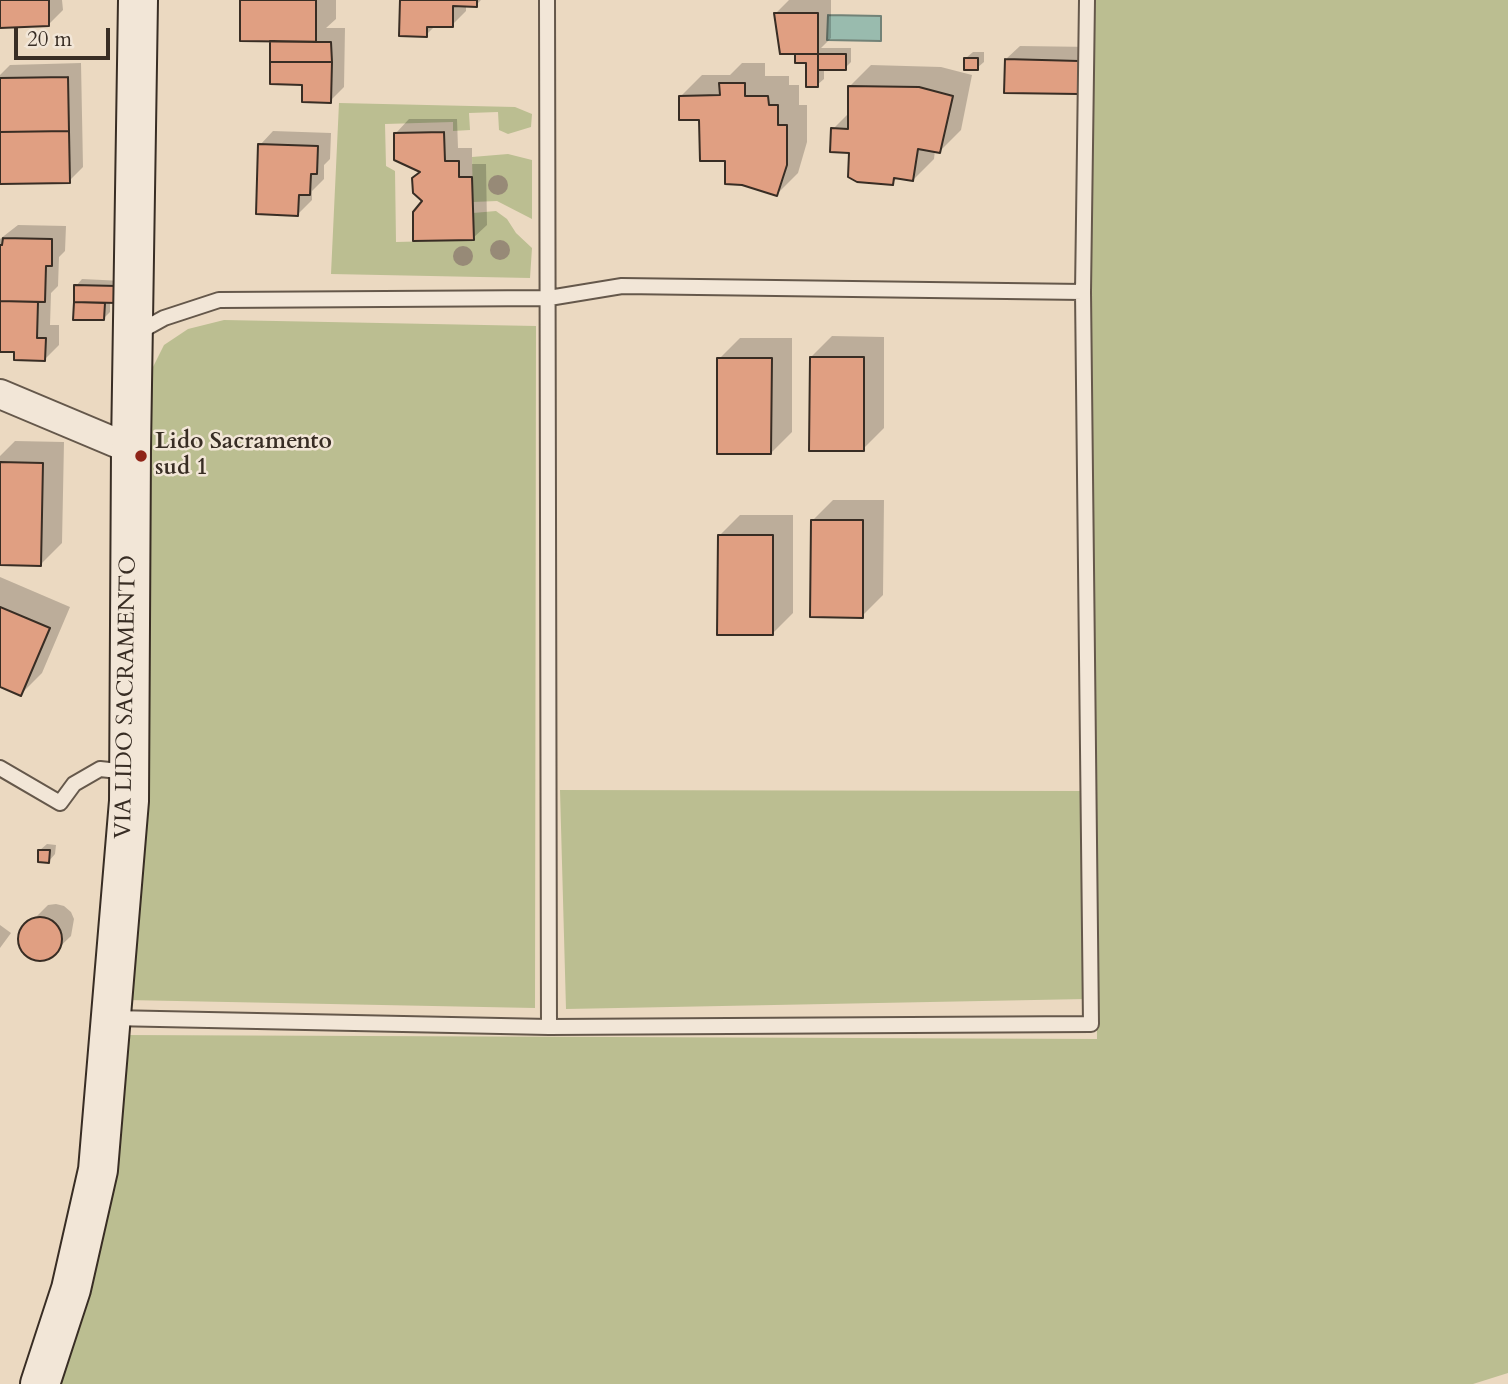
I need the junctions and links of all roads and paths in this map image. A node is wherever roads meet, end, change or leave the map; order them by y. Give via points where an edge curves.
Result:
1 (138, 0) edge
2 (547, 0) edge
3 (1087, 0) edge
4 (1083, 292) junction
5 (549, 298) junction
6 (134, 335) junction
7 (0, 394) edge
8 (131, 449) junction
9 (0, 768) edge
10 (129, 772) junction
11 (110, 1018) junction
12 (549, 1027) junction
13 (40, 1384) edge

1 - 6 street, VIA LIDO SACRAMENTO
2 - 5 lane
3 - 4 lane
4 - 5 lane via 622,286
4 - 12 lane via 1091,1024
5 - 6 lane via 219,300 164,318
5 - 12 lane
6 - 8 street, VIA LIDO SACRAMENTO
7 - 8 street
8 - 10 street, VIA LIDO SACRAMENTO
9 - 10 lane via 60,803 74,784 100,769
10 - 11 street, VIA LIDO SACRAMENTO
11 - 12 lane
11 - 13 street, VIA LIDO SACRAMENTO via 98,1170 71,1289

